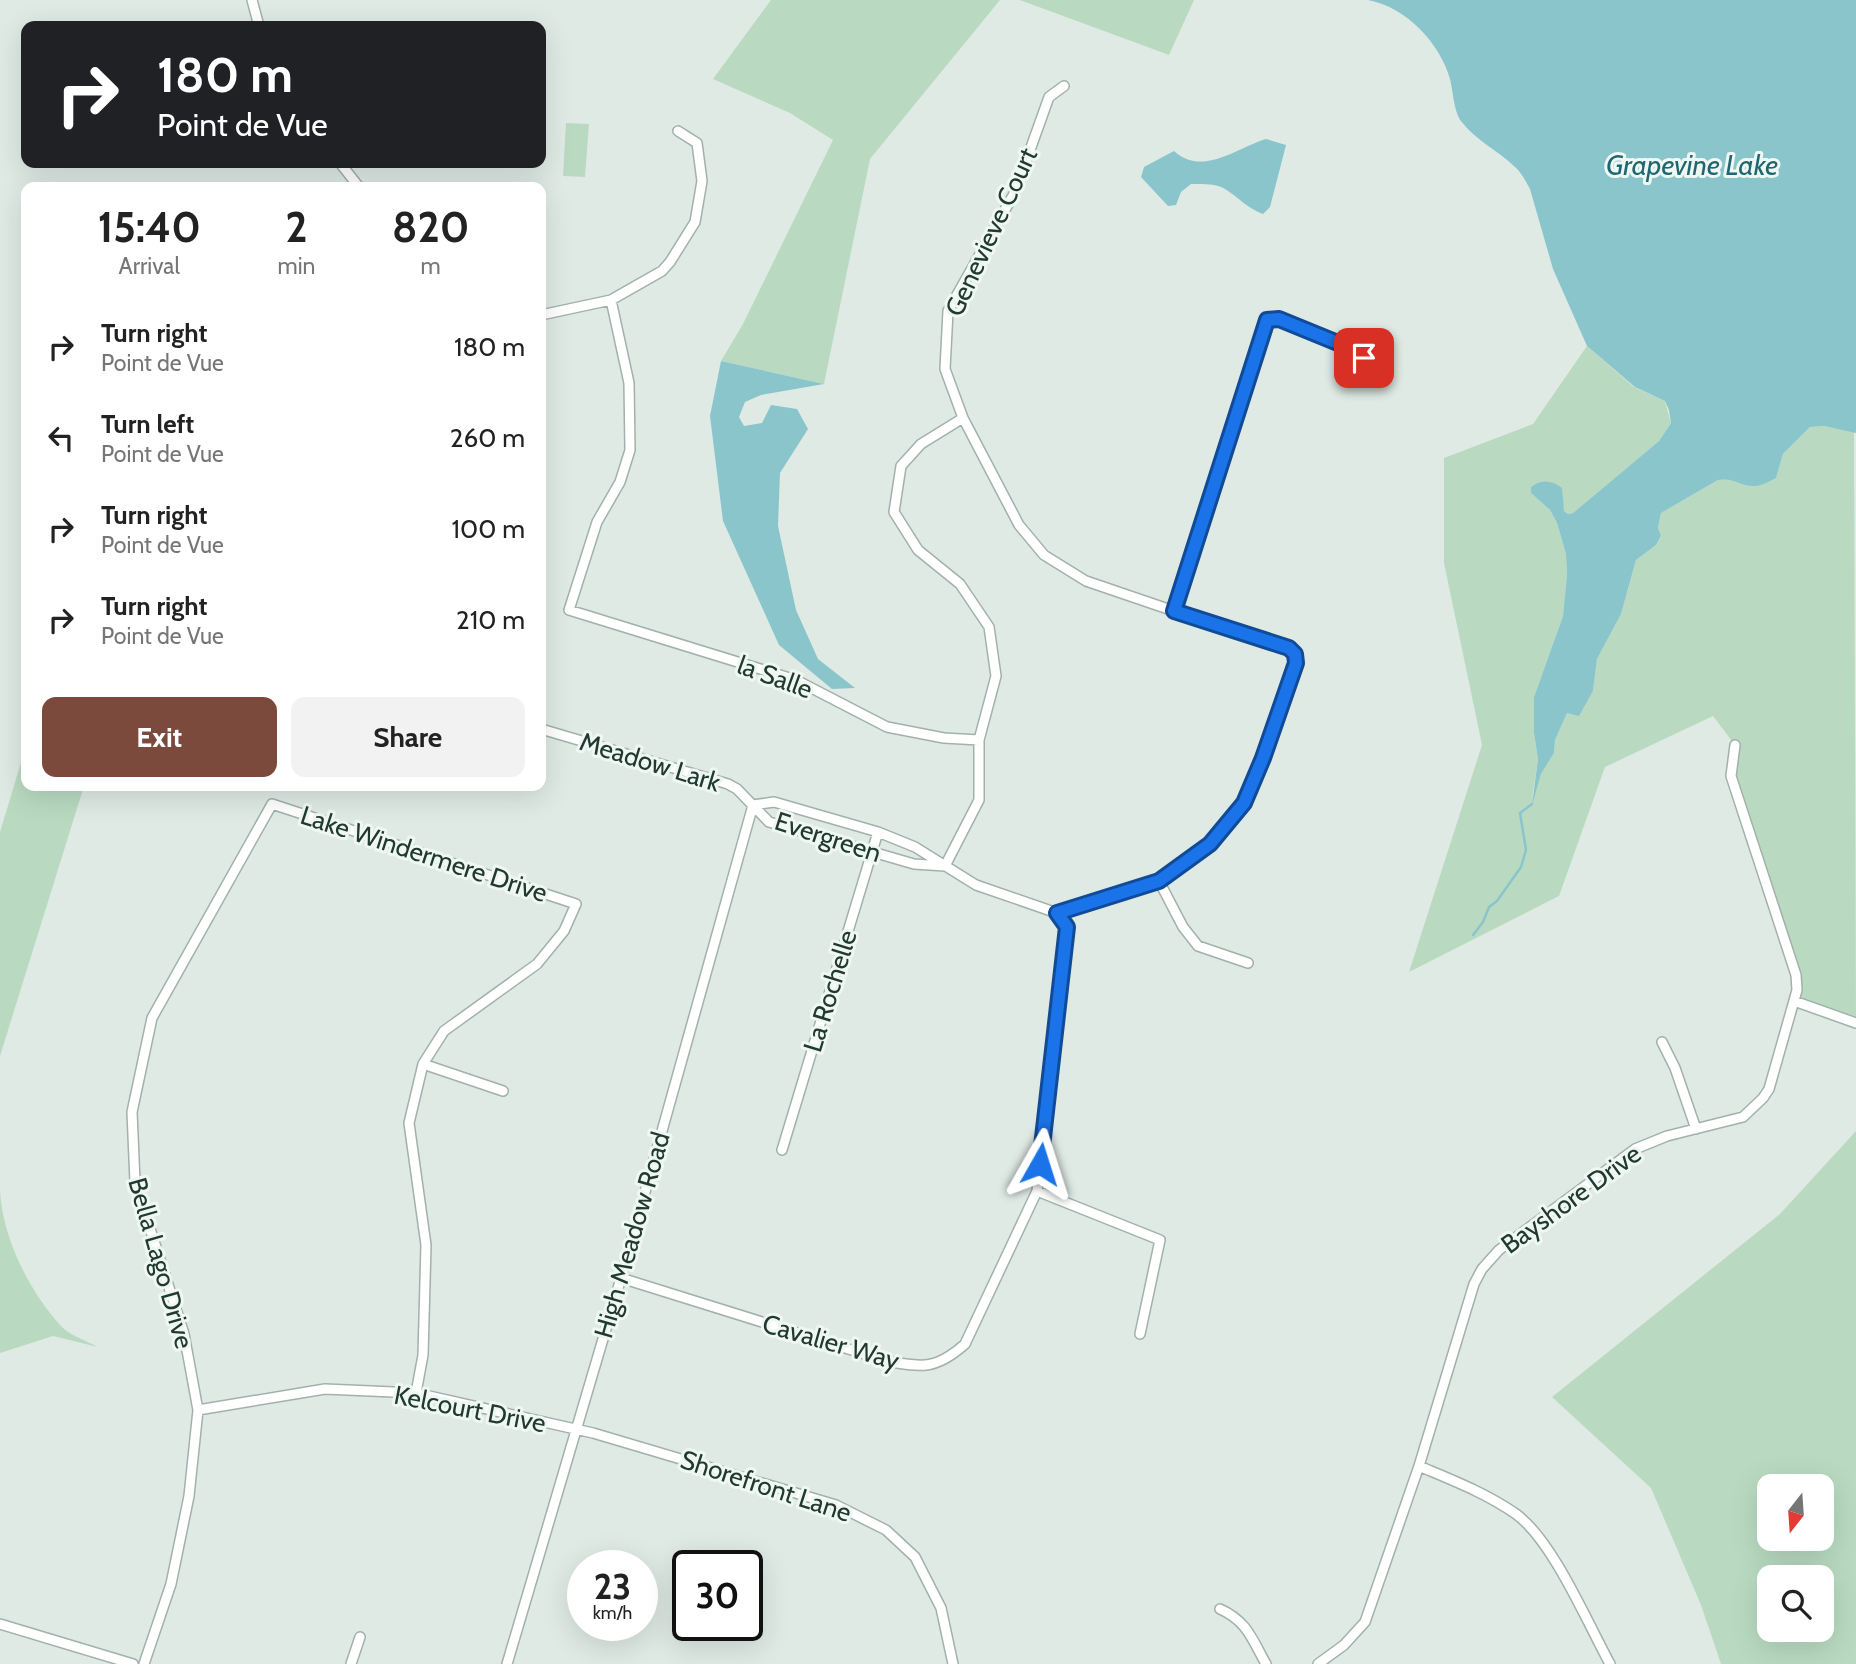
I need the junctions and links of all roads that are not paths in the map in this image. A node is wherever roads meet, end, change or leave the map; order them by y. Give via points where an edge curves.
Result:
1 (252, 0) edge
2 (258, 21) edge
3 (1065, 86) dead end
4 (678, 131) dead end
5 (344, 168) edge
6 (355, 182) edge
7 (611, 300) junction
8 (546, 314) edge
9 (1379, 368) dead end
10 (963, 418) junction
11 (1174, 611) junction
12 (546, 730) edge
13 (979, 740) junction
14 (1735, 745) dead end
15 (272, 804) joint
16 (753, 805) junction
17 (878, 832) junction
18 (871, 852) junction
19 (945, 866) junction
20 (1159, 881) junction
21 (1057, 913) junction
22 (1248, 964) dead end
23 (1794, 1001) junction
24 (1856, 1023) edge
25 (1662, 1042) dead end
26 (423, 1064) junction
27 (503, 1091) dead end
28 (1696, 1129) junction
29 (782, 1150) dead end
30 (1037, 1191) junction
31 (621, 1278) junction
32 (1140, 1334) dead end
33 (416, 1393) junction
34 (198, 1410) junction
35 (575, 1431) junction
36 (1419, 1466) junction
37 (1220, 1609) dead end
38 (0, 1624) edge
39 (360, 1637) dead end
40 (133, 1664) edge
41 (144, 1664) edge
42 (351, 1664) edge
43 (507, 1664) edge
44 (953, 1664) edge
45 (1266, 1664) edge
46 (1318, 1664) edge
47 (1610, 1664) edge

1 - 2 street
3 - 10 street, Genevieve Court via 1049,97 1015,192 948,312 945,369
4 - 7 street via 697,143 702,181 695,222 662,271
5 - 6 street
7 - 8 street
7 - 13 street, la Salle via 629,383 630,450 620,482 597,523 569,610 796,680 887,727
9 - 11 street via 1350,348 1279,319 1267,320
10 - 11 street, Genevieve Court via 1019,525 1045,555 1086,581
10 - 13 street via 921,443 901,466 894,512 918,550 960,584 989,627 996,676
11 - 20 street, Genevieve Court via 1289,648 1296,663 1244,803 1200,853
12 - 16 street, Meadow Lark via 728,784
13 - 19 street via 979,800
14 - 23 street, Bayshore Drive via 1731,776 1796,975
15 - 26 street, Lake Windermere Drive via 576,904 564,931 537,964 444,1031
15 - 34 street, Bella Lago Drive via 152,1018 132,1112 135,1182 184,1334
16 - 17 street, Evergreen via 774,802
16 - 18 street, Evergreen via 768,822
16 - 31 street, High Meadow Road
17 - 18 street, La Rochelle
17 - 19 street, Evergreen
18 - 19 street, Evergreen via 914,864
18 - 29 street, La Rochelle
19 - 21 street, Evergreen via 976,885
20 - 21 street, Genevieve Court
20 - 22 street via 1198,946
21 - 30 street, Cavalier Way via 1067,927
23 - 24 street
23 - 28 street, Bayshore Drive via 1763,1098 1743,1117
25 - 28 street
26 - 27 street
26 - 33 street via 409,1123 426,1245 423,1355
28 - 36 street, Bayshore Drive via 1635,1149 1499,1250 1482,1269
30 - 31 street, Cavalier Way via 965,1344 947,1360 921,1367 887,1362
30 - 32 street via 1160,1240
31 - 35 street, High Meadow Road
33 - 34 street, Kelcourt Drive via 325,1389
33 - 35 street, Kelcourt Drive
34 - 41 street, Bella Lago Drive via 189,1496 171,1584
35 - 43 street, High Meadow Road
35 - 44 street, Shorefront Lane via 774,1485 836,1505 886,1530 915,1557 941,1608
36 - 46 street, Bayshore Drive via 1365,1622
36 - 47 street via 1470,1487 1530,1527
37 - 45 street via 1237,1616
38 - 40 street
39 - 42 street

